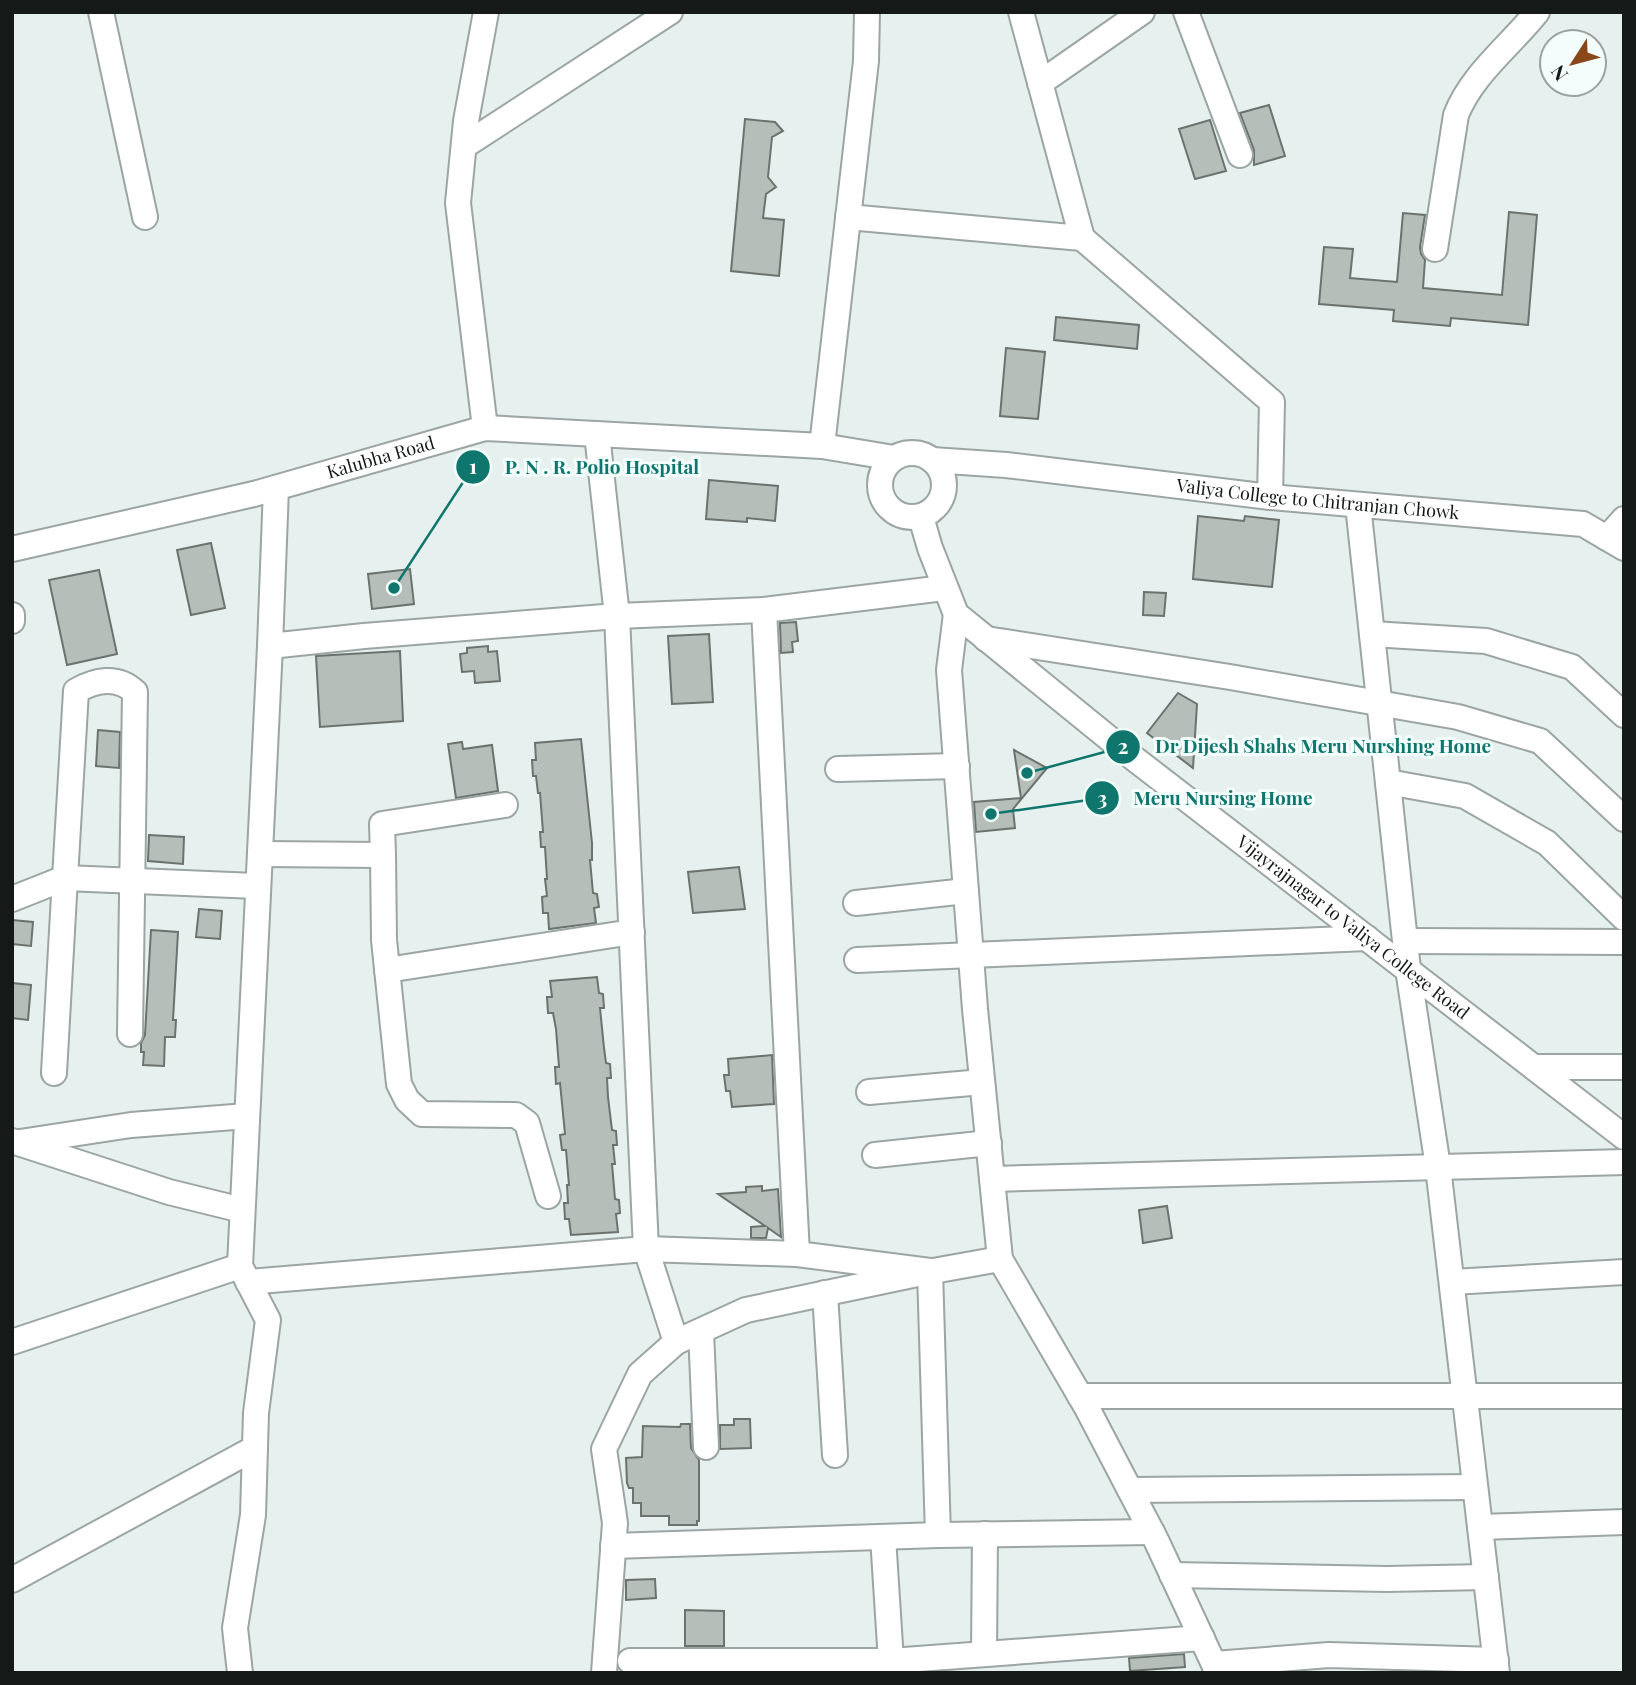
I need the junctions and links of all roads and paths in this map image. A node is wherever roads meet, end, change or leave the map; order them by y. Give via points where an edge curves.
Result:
1 (101, 12) edge
2 (486, 12) edge
3 (670, 12) edge
4 (867, 12) edge
5 (1021, 12) edge
6 (1142, 12) edge
7 (1186, 12) edge
8 (1536, 12) edge
9 (1040, 83) junction
10 (464, 146) junction
11 (1240, 155) dead end
12 (145, 217) dead end
13 (848, 217) junction
14 (1082, 238) junction
15 (1435, 249) dead end
16 (485, 428) junction
17 (597, 434) junction
18 (830, 448) junction
19 (894, 458) junction
20 (932, 460) junction
21 (1006, 465) junction
22 (880, 480) junction
23 (276, 488) junction
24 (944, 488) junction
25 (1270, 497) junction
26 (1358, 505) junction
27 (909, 515) junction
28 (1624, 519) edge
29 (1615, 543) edge
30 (12, 550) edge
31 (941, 579) junction
32 (764, 610) junction
33 (956, 614) junction
34 (12, 615) edge
35 (617, 616) junction
36 (12, 621) edge
37 (1372, 634) junction
38 (985, 639) junction
39 (270, 646) junction
40 (1379, 703) junction
41 (1624, 715) edge
42 (957, 766) junction
43 (838, 769) dead end
44 (1388, 782) junction
45 (505, 805) dead end
46 (1624, 818) edge
47 (260, 854) junction
48 (383, 855) junction
49 (65, 878) junction
50 (134, 879) junction
51 (258, 886) junction
52 (966, 891) junction
53 (12, 900) edge
54 (856, 903) dead end
55 (1624, 918) edge
56 (632, 932) junction
57 (1367, 938) junction
58 (1405, 941) junction
59 (1624, 942) edge
60 (971, 956) junction
61 (857, 960) dead end
62 (1408, 969) junction
63 (387, 970) junction
64 (130, 1034) dead end
65 (1534, 1066) junction
66 (1624, 1068) edge
67 (54, 1073) dead end
68 (982, 1082) junction
69 (869, 1092) dead end
70 (247, 1116) junction
71 (1624, 1137) edge
72 (14, 1142) edge
73 (989, 1143) junction
74 (874, 1155) dead end
75 (1624, 1162) edge
76 (1438, 1167) junction
77 (992, 1179) junction
78 (548, 1196) dead end
79 (242, 1210) junction
80 (646, 1249) junction
81 (797, 1254) junction
82 (1000, 1259) junction
83 (930, 1271) junction
84 (1624, 1272) edge
85 (244, 1274) junction
86 (1452, 1282) junction
87 (825, 1293) junction
88 (701, 1331) junction
89 (12, 1342) edge
90 (676, 1342) junction
91 (1465, 1395) junction
92 (1080, 1396) junction
93 (1624, 1396) edge
94 (706, 1447) dead end
95 (255, 1448) junction
96 (835, 1455) dead end
97 (1475, 1487) junction
98 (1130, 1490) junction
99 (1624, 1522) edge
100 (1480, 1527) junction
101 (1152, 1532) junction
102 (985, 1534) junction
103 (938, 1535) junction
104 (883, 1537) junction
105 (613, 1546) junction
106 (1172, 1575) junction
107 (1486, 1577) junction
108 (12, 1580) edge
109 (1202, 1638) junction
110 (984, 1654) junction
111 (630, 1661) dead end
112 (891, 1661) junction
113 (944, 1665) edge
114 (1497, 1667) edge
115 (1216, 1669) edge
116 (240, 1673) edge
117 (604, 1673) edge

1 - 12 street
2 - 10 street
3 - 10 street
4 - 13 street via 866,61
5 - 9 street
6 - 9 street
7 - 11 street
8 - 15 street via 1461,101
9 - 14 street
10 - 16 street via 458,203
13 - 14 street
13 - 18 street
14 - 25 street via 1272,402
16 - 17 street, Kalubha Road
16 - 23 street, Kalubha Road
17 - 18 street, Kalubha Road
17 - 35 street
18 - 19 street, Kalubha Road
18 - 22 street
19 - 20 street via 913,453
19 - 22 street
20 - 21 street, Valiya College to Chitranjan Chowk
20 - 24 street
21 - 24 street, Valiya College to Chitranjan Chowk
21 - 25 street, Valiya College to Chitranjan Chowk
22 - 27 street via 883,500
23 - 30 street, Kalubha Road
23 - 39 street
24 - 27 street via 937,506
25 - 26 street, Valiya College to Chitranjan Chowk
26 - 29 street, Valiya College to Chitranjan Chowk via 1583,524
26 - 37 street
27 - 31 street, Vijayrajnagar to Valiya College Road via 906,531
28 - 29 street
31 - 32 street
31 - 33 street, Vijayrajnagar to Valiya College Road
32 - 35 street
32 - 81 street
33 - 38 street, Vijayrajnagar to Valiya College Road
33 - 42 street via 949,670
34 - 36 street
35 - 39 street
35 - 56 street
37 - 40 street
37 - 41 street via 1486,641 1572,667
38 - 40 street
38 - 57 street, Vijayrajnagar to Valiya College Road
39 - 47 street
40 - 44 street
40 - 46 street via 1458,717 1540,741
42 - 43 street
42 - 52 street
44 - 55 street via 1465,796 1547,843
44 - 58 street
45 - 48 street via 382,824
47 - 48 street
47 - 51 street
48 - 63 street
49 - 50 street
49 - 50 street via 76,691 100,681 126,684 135,692
49 - 53 street
49 - 67 street
50 - 51 street
50 - 64 street
51 - 70 street
52 - 54 street
52 - 60 street
56 - 63 street
56 - 80 street
57 - 60 street
57 - 62 street, Vijayrajnagar to Valiya College Road
58 - 59 street
58 - 62 street
60 - 61 street
60 - 68 street
62 - 65 street, Vijayrajnagar to Valiya College Road
62 - 76 street
63 - 78 street via 399,1084 407,1100 422,1114 516,1115 527,1123
65 - 66 street
65 - 71 street, Vijayrajnagar to Valiya College Road
68 - 69 street
68 - 73 street
70 - 72 street via 131,1125
70 - 79 street
72 - 79 street via 169,1192
73 - 74 street
73 - 77 street
75 - 76 street
76 - 77 street
76 - 86 street
77 - 82 street
79 - 85 street
80 - 81 street
80 - 85 street
80 - 90 street
81 - 83 street
82 - 83 street
82 - 92 street
83 - 87 street
83 - 103 street
84 - 86 street
85 - 89 street
85 - 95 street via 268,1320
86 - 91 street
87 - 88 street via 746,1310
87 - 96 street
88 - 90 street
88 - 94 street
90 - 105 street via 640,1374 604,1449 615,1523
91 - 92 street
91 - 93 street
91 - 97 street
92 - 98 street
95 - 108 street
95 - 116 street via 253,1515 235,1628
97 - 98 street
97 - 100 street
98 - 101 street
99 - 100 street
100 - 107 street
101 - 102 street
101 - 106 street
102 - 103 street
102 - 110 street
103 - 104 street
104 - 105 street
104 - 112 street
105 - 117 street
106 - 107 street
106 - 109 street
107 - 114 street
109 - 110 street
109 - 115 street
110 - 113 street
111 - 112 street
112 - 113 street
114 - 115 street via 1329,1656

